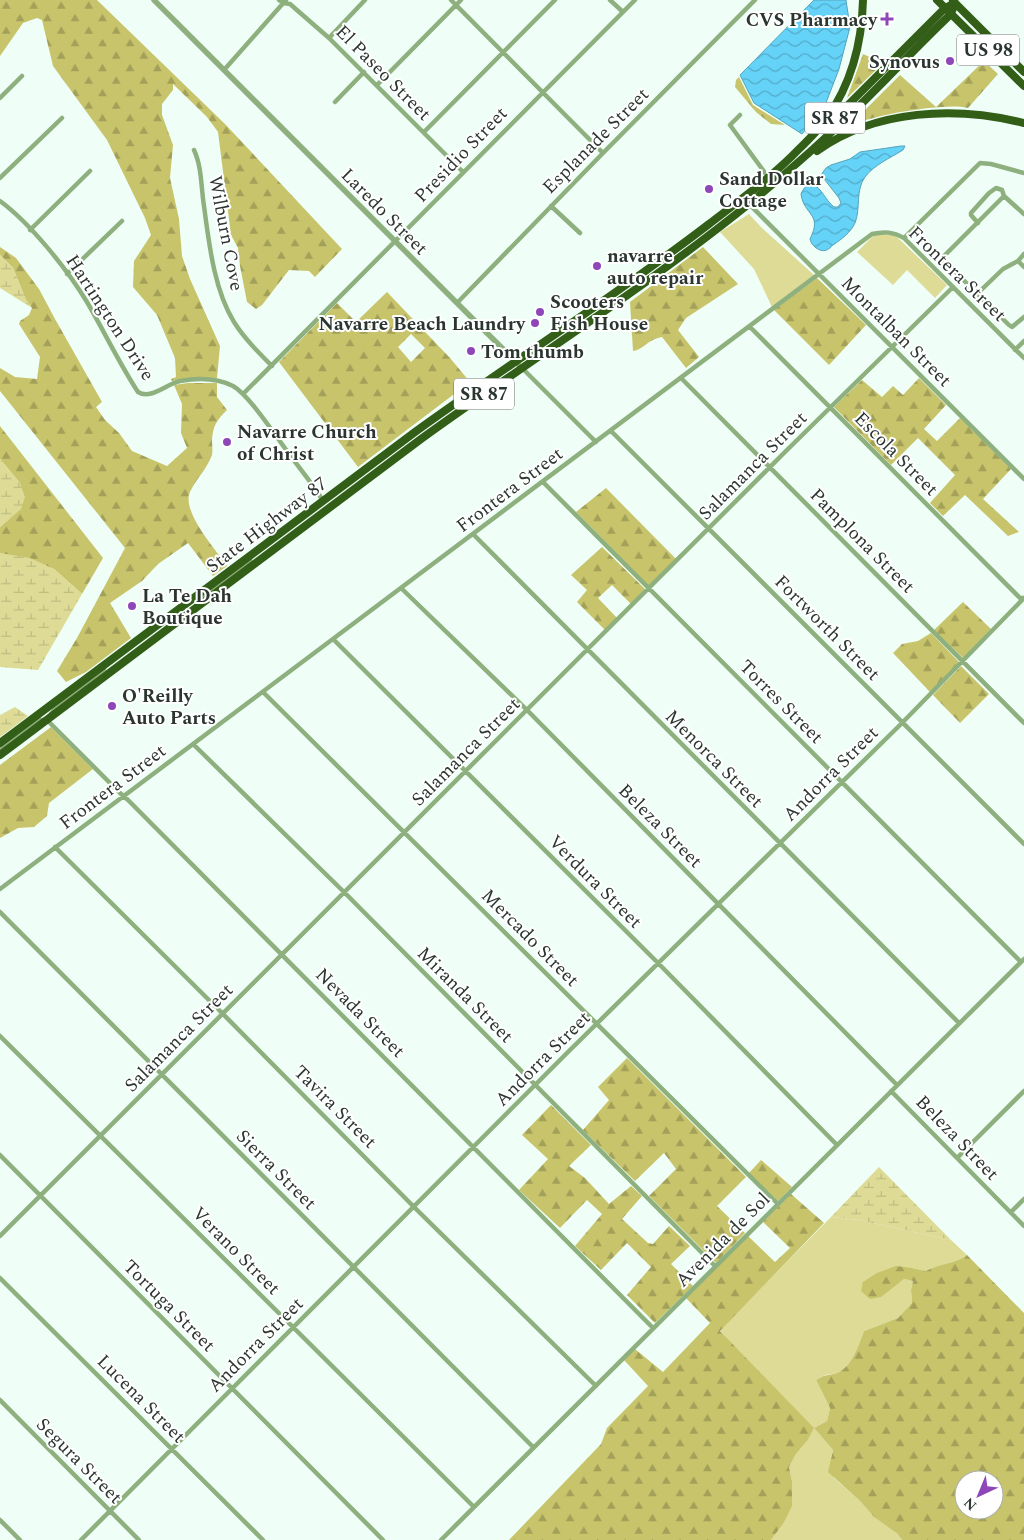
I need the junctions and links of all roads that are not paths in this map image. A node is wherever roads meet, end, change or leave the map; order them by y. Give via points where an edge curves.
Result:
1 (154, 0) edge
2 (365, 0) edge
3 (451, 0) edge
4 (461, 0) edge
5 (555, 0) edge
6 (610, 0) edge
7 (634, 0) edge
8 (755, 0) edge
9 (863, 0) edge
10 (937, 0) edge
11 (283, 1) edge
12 (954, 2) edge
13 (456, 5) junction
14 (945, 8) junction
15 (622, 12) junction
16 (951, 14) junction
17 (329, 38) junction
18 (903, 50) junction
19 (502, 53) junction
20 (224, 70) junction
21 (364, 72) junction
22 (1024, 72) edge
23 (22, 76) dead end
24 (883, 83) junction
25 (377, 85) junction
26 (1024, 86) edge
27 (541, 93) junction
28 (0, 98) edge
29 (334, 102) dead end
30 (740, 116) dead end
31 (62, 118) dead end
32 (1024, 123) edge
33 (424, 132) junction
34 (194, 150) dead end
35 (603, 153) junction
36 (793, 155) junction
37 (792, 168) junction
38 (90, 171) dead end
39 (463, 172) junction
40 (1024, 173) edge
41 (768, 177) junction
42 (0, 178) edge
43 (1004, 196) junction
44 (0, 201) edge
45 (749, 204) junction
46 (551, 206) junction
47 (1024, 214) edge
48 (122, 221) dead end
49 (978, 222) junction
50 (30, 230) junction
51 (580, 233) dead end
52 (904, 238) junction
53 (395, 242) junction
54 (1024, 254) edge
55 (1018, 261) junction
56 (1024, 267) edge
57 (819, 273) junction
58 (68, 274) junction
59 (952, 288) junction
60 (977, 294) junction
61 (457, 303) junction
62 (1024, 317) edge
63 (750, 327) junction
64 (1024, 341) edge
65 (892, 348) junction
66 (1015, 350) junction
67 (1024, 358) edge
68 (518, 364) junction
69 (272, 366) junction
70 (681, 378) junction
71 (243, 394) junction
72 (831, 407) junction
73 (611, 431) junction
74 (596, 442) junction
75 (400, 454) junction
76 (769, 468) junction
77 (1024, 479) edge
78 (544, 482) junction
79 (323, 501) junction
80 (709, 529) junction
81 (473, 534) junction
82 (263, 547) junction
83 (266, 556) junction
84 (401, 588) junction
85 (648, 589) junction
86 (1024, 598) edge
87 (203, 603) junction
88 (333, 639) junction
89 (587, 650) junction
90 (113, 659) junction
91 (962, 662) junction
92 (263, 692) junction
93 (527, 710) junction
94 (47, 720) junction
95 (902, 723) junction
96 (1024, 723) edge
97 (0, 743) edge
98 (194, 744) junction
99 (0, 748) edge
100 (0, 755) edge
101 (466, 772) junction
102 (841, 782) junction
103 (123, 796) junction
104 (405, 832) junction
105 (780, 844) junction
106 (1024, 844) edge
107 (55, 847) junction
108 (0, 889) edge
109 (345, 893) junction
110 (718, 904) junction
111 (0, 912) edge
112 (282, 954) junction
113 (1022, 960) edge
114 (659, 964) junction
115 (222, 1013) junction
116 (959, 1024) junction
117 (597, 1025) junction
118 (0, 1036) edge
119 (162, 1075) junction
120 (897, 1085) junction
121 (535, 1086) junction
122 (891, 1091) junction
123 (1024, 1091) edge
124 (101, 1136) junction
125 (837, 1145) junction
126 (474, 1148) junction
127 (0, 1155) edge
128 (957, 1158) junction
129 (40, 1196) junction
130 (1024, 1199) edge
131 (778, 1204) junction
132 (414, 1208) junction
133 (1010, 1212) junction
134 (1024, 1226) edge
135 (0, 1236) edge
136 (716, 1266) junction
137 (354, 1268) junction
138 (0, 1278) edge
139 (293, 1328) junction
140 (653, 1328) junction
141 (596, 1386) junction
142 (232, 1388) junction
143 (0, 1400) edge
144 (534, 1447) junction
145 (172, 1449) junction
146 (474, 1507) junction
147 (110, 1511) junction
148 (0, 1520) edge
149 (20, 1540) edge
150 (81, 1540) edge
151 (139, 1540) edge
152 (263, 1540) edge
153 (383, 1540) edge
154 (441, 1540) edge

1 - 20 street, Laredo Street
2 - 17 street
3 - 13 street
4 - 13 street
5 - 19 street
6 - 15 street
7 - 15 street, Presidio Street
8 - 35 street, Esplanade Street
9 - 36 highway via 858,46 845,86 825,122
10 - 14 highway, US 98
11 - 17 street, El Paseo Street
11 - 20 street
12 - 14 highway, SR 87
12 - 16 highway, SR 87
12 - 22 highway, US 98
13 - 19 street
13 - 25 street
14 - 16 highway, US 98
14 - 18 highway, SR 87
15 - 27 street, Presidio Street
16 - 24 highway, SR 87
16 - 26 highway, US 98
17 - 21 street, El Paseo Street
18 - 24 highway
18 - 36 highway, SR 87 via 824,129
19 - 27 street
19 - 33 street
20 - 53 street, Laredo Street
21 - 25 street, El Paseo Street
21 - 29 street
23 - 28 street
24 - 37 highway, SR 87
25 - 33 street, El Paseo Street
27 - 35 street
27 - 39 street, Presidio Street
30 - 41 street via 730,125
31 - 42 street
32 - 37 highway via 953,113 904,117 854,130
33 - 39 street, El Paseo Street
34 - 69 street, Wilburn Cove via 221,294 241,332
35 - 46 street, Esplanade Street
36 - 41 highway, State Highway 87 / SR 87
37 - 45 highway, SR 87
38 - 50 street
39 - 53 street, Presidio Street
40 - 52 street via 980,164
41 - 68 highway, State Highway 87 / SR 87 via 669,255
43 - 47 street
43 - 49 street
43 - 49 street via 1000,189 989,192 971,213
44 - 50 street, Hartington Drive
45 - 57 street, Montalban Street
45 - 68 highway, SR 87 via 673,262
46 - 51 street
46 - 61 street, Esplanade Street
48 - 58 street
49 - 60 street via 944,256 945,261
50 - 58 street, Hartington Drive
52 - 57 street, Frontera Street via 888,232 872,234
52 - 59 street, Frontera Street
53 - 61 street, Laredo Street
53 - 69 street, Presidio Street
54 - 55 street
55 - 56 street
55 - 60 street via 1003,269
57 - 63 street, Frontera Street
57 - 65 street, Montalban Street
58 - 71 street, Hartington Drive via 138,392 148,395 180,381 209,380 227,384
59 - 65 street, Salamanca Street
59 - 66 street, Frontera Street
60 - 62 street via 1012,327
61 - 68 street, Laredo Street
63 - 70 street, Frontera Street
63 - 72 street, Escola Street
64 - 66 street
65 - 72 street, Salamanca Street
65 - 77 street, Montalban Street
66 - 67 street, Frontera Street
68 - 74 street, Laredo Street
68 - 75 highway, SR 87
68 - 79 highway, State Highway 87 / SR 87 via 423,427
69 - 71 street, Presidio Street
70 - 73 street, Frontera Street
70 - 76 street, Pamplona Street
71 - 79 street
72 - 76 street, Salamanca Street
72 - 86 street, Escola Street via 1020,598
73 - 74 street, Frontera Street
73 - 80 street, Fortworth Street
74 - 78 street, Frontera Street
75 - 79 street via 340,496
75 - 83 highway, SR 87
76 - 80 street, Salamanca Street
76 - 91 street, Pamplona Street
78 - 81 street, Frontera Street
78 - 85 street, Torres Street
79 - 82 highway, State Highway 87 / SR 87
79 - 83 street via 316,514
80 - 85 street, Salamanca Street
80 - 95 street, Fortworth Street
81 - 84 street, Frontera Street
81 - 89 street, Menorca Street
82 - 87 street via 205,595
82 - 90 highway, State Highway 87 / SR 87
83 - 87 highway, SR 87
84 - 88 street, Frontera Street
84 - 93 street, Beleza Street
85 - 89 street, Salamanca Street
85 - 102 street, Torres Street
86 - 91 street, Andorra Street
87 - 94 highway, SR 87
88 - 92 street, Frontera Street
88 - 101 street, Verdura Street
89 - 93 street, Salamanca Street
89 - 105 street, Menorca Street
90 - 94 street via 99,674 59,704
90 - 97 highway, State Highway 87 / SR 87
91 - 95 street, Andorra Street
91 - 96 street, Pamplona Street
92 - 98 street, Frontera Street
92 - 104 street, Mercado Street
93 - 101 street, Salamanca Street
93 - 110 street, Beleza Street
94 - 99 street via 38,720
94 - 100 highway, SR 87
94 - 103 street, Nevada Street
95 - 102 street, Andorra Street
95 - 106 street, Fortworth Street
98 - 103 street, Frontera Street
98 - 109 street, Miranda Street
101 - 104 street, Salamanca Street
101 - 114 street, Verdura Street
102 - 105 street, Andorra Street
102 - 113 street, Torres Street
103 - 107 street, Frontera Street
103 - 112 street, Nevada Street
104 - 109 street, Salamanca Street
104 - 117 street, Mercado Street
105 - 110 street, Andorra Street
105 - 116 street, Menorca Street
107 - 108 street, Frontera Street
107 - 115 street, Tavira Street
109 - 112 street, Salamanca Street
109 - 121 street, Miranda Street
110 - 114 street, Andorra Street
110 - 120 street, Beleza Street
111 - 119 street, Sierra Street
112 - 115 street, Salamanca Street
112 - 126 street, Nevada Street
113 - 116 street, Avenida de Sol
114 - 117 street, Andorra Street
114 - 125 street, Verdura Street
115 - 119 street, Salamanca Street
115 - 132 street, Tavira Street
116 - 120 street, Avenida de Sol
117 - 121 street, Andorra Street
117 - 131 street, Mercado Street
118 - 124 street, Verano Street
119 - 124 street, Salamanca Street
119 - 137 street, Sierra Street
120 - 122 street, Avenida de Sol
121 - 126 street, Andorra Street
121 - 136 street, Miranda Street
122 - 125 street, Avenida de Sol
122 - 128 street, Beleza Street
123 - 128 street
124 - 129 street, Salamanca Street
124 - 139 street, Verano Street
125 - 131 street, Avenida de Sol
126 - 132 street, Andorra Street
126 - 140 street, Nevada Street
127 - 129 street, Tortuga Street
128 - 133 street, Beleza Street
129 - 135 street, Salamanca Street
129 - 142 street, Tortuga Street
130 - 133 street
131 - 136 street, Avenida de Sol
132 - 137 street, Andorra Street
132 - 141 street, Tavira Street
133 - 134 street, Beleza Street
136 - 140 street, Avenida de Sol
137 - 139 street, Andorra Street
137 - 144 street, Sierra Street
138 - 145 street, Lucena Street
139 - 142 street, Andorra Street
139 - 146 street, Verano Street
140 - 141 street, Avenida de Sol
141 - 144 street, Avenida de Sol
142 - 145 street, Andorra Street
142 - 153 street, Tortuga Street
143 - 147 street, Segura Street
144 - 146 street, Avenida de Sol
145 - 147 street, Andorra Street
145 - 152 street, Lucena Street
146 - 154 street, Avenida de Sol
147 - 150 street, Andorra Street
147 - 151 street, Segura Street
148 - 149 street

